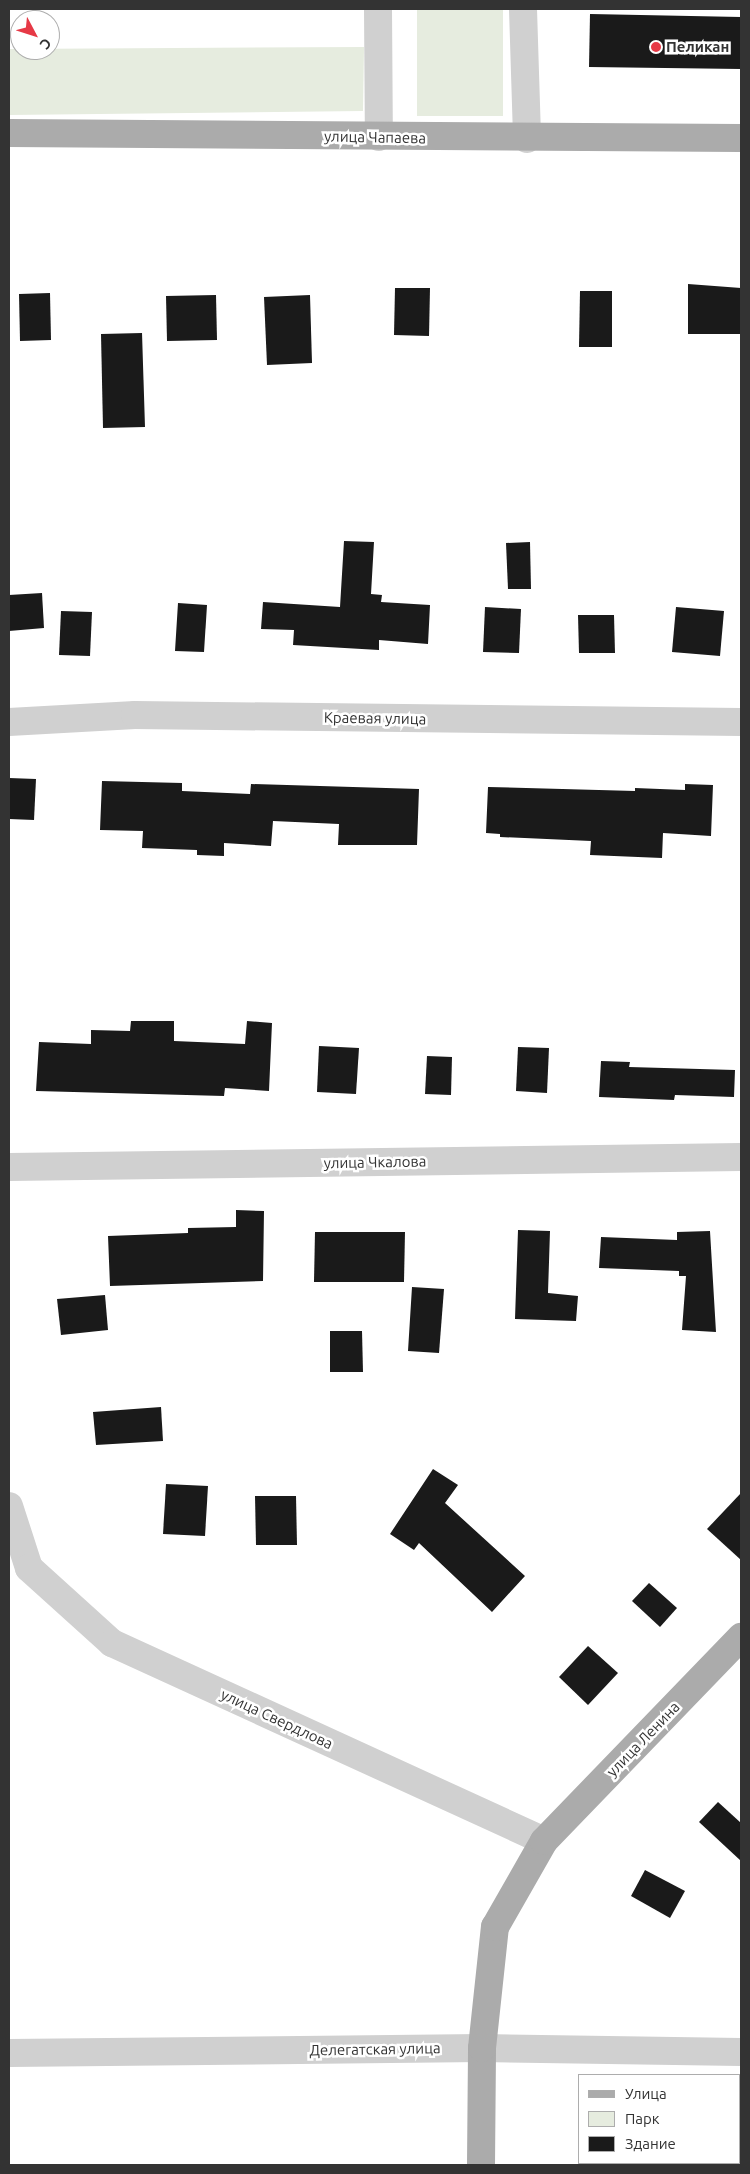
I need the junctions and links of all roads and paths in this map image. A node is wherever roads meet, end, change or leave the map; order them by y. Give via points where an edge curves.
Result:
1 (378, 9) edge
2 (523, 9) edge
3 (9, 133) edge
4 (379, 137) junction
5 (741, 138) edge
6 (527, 139) junction
7 (9, 722) edge
8 (741, 722) edge
9 (741, 1157) edge
10 (9, 1167) edge
11 (9, 1506) edge
12 (741, 1637) edge
13 (544, 1841) junction
14 (482, 2048) junction
15 (9, 2052) edge
16 (741, 2052) edge
17 (482, 2165) edge

1 - 4 street
2 - 6 street
3 - 4 main road, улица Чапаева
4 - 6 main road, улица Чапаева
5 - 6 main road, улица Чапаева
7 - 8 street, Краевая улица via 135,715
9 - 10 street, улица Чкалова
11 - 13 street, улица Свердлова via 29,1568 112,1643
12 - 13 main road, улица Ленина
13 - 14 main road, улица Ленина via 496,1927
14 - 15 street, Делегатская улица
14 - 16 street, Делегатская улица
14 - 17 main road, улица Ленина

